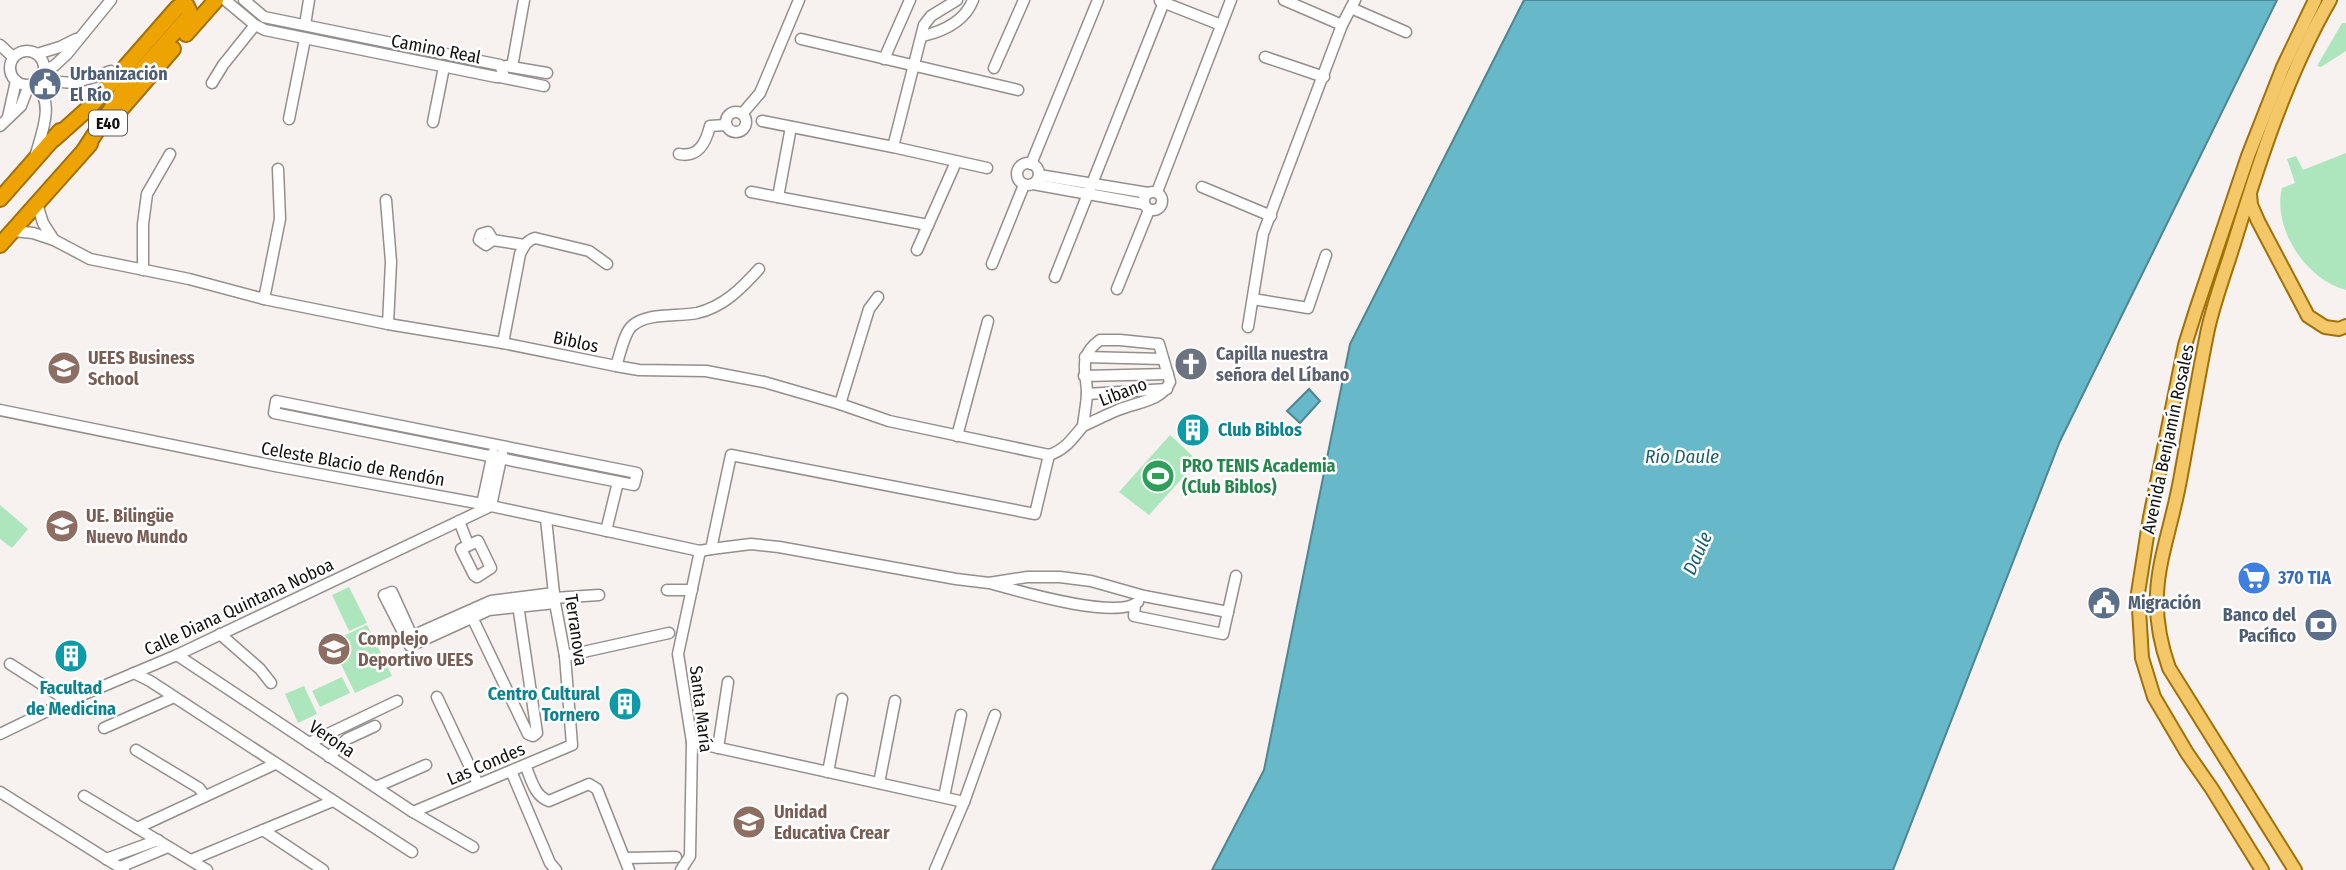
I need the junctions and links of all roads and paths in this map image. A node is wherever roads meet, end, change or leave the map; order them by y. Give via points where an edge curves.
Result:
1 (111, 0) edge
2 (172, 0) edge
3 (216, 0) edge
4 (225, 0) edge
5 (244, 0) edge
6 (309, 0) edge
7 (524, 0) edge
8 (799, 0) edge
9 (910, 0) edge
10 (957, 0) edge
11 (973, 0) edge
12 (1024, 0) edge
13 (1098, 0) edge
14 (1231, 0) edge
15 (1284, 0) edge
16 (2315, 0) edge
17 (2330, 0) edge
18 (1161, 1) edge
19 (1353, 4) edge
20 (1221, 24) junction
21 (305, 25) junction
22 (1342, 25) junction
23 (255, 26) junction
24 (1406, 32) dead end
25 (923, 36) junction
26 (79, 37) junction
27 (305, 39) junction
28 (802, 40) dead end
29 (382, 41) junction
30 (0, 45) edge
31 (378, 53) junction
32 (37, 54) junction
33 (13, 57) junction
34 (1265, 57) dead end
35 (884, 59) junction
36 (500, 65) junction
37 (444, 67) junction
38 (512, 67) junction
39 (913, 67) junction
40 (994, 68) dead end
41 (111, 71) junction
42 (43, 73) junction
43 (547, 73) dead end
44 (1324, 76) junction
45 (500, 77) junction
46 (16, 81) junction
47 (212, 83) dead end
48 (31, 84) junction
49 (544, 86) dead end
50 (1018, 90) dead end
51 (742, 114) junction
52 (289, 119) dead end
53 (762, 121) dead end
54 (4, 122) edge
55 (433, 122) dead end
56 (726, 125) junction
57 (791, 127) junction
58 (54, 139) junction
59 (893, 147) junction
60 (85, 149) junction
61 (170, 154) dead end
62 (679, 154) dead end
63 (35, 160) junction
64 (956, 162) junction
65 (1031, 163) junction
66 (987, 168) dead end
67 (278, 169) dead end
68 (1032, 181) junction
69 (1202, 187) dead end
70 (1090, 188) junction
71 (2250, 191) junction
72 (751, 192) dead end
73 (778, 197) junction
74 (0, 199) edge
75 (386, 200) dead end
76 (1150, 200) junction
77 (37, 204) junction
78 (1270, 216) junction
79 (928, 225) junction
80 (13, 231) junction
81 (54, 240) junction
82 (493, 240) dead end
83 (0, 245) edge
84 (524, 245) junction
85 (917, 250) dead end
86 (1326, 255) dead end
87 (607, 264) dead end
88 (992, 264) dead end
89 (758, 269) dead end
90 (143, 270) junction
91 (1055, 277) dead end
92 (1117, 289) dead end
93 (878, 297) dead end
94 (264, 299) junction
95 (1254, 299) junction
96 (988, 321) dead end
97 (388, 324) junction
98 (2346, 326) edge
99 (1248, 327) dead end
100 (503, 343) junction
101 (1085, 357) junction
102 (1163, 359) junction
103 (616, 366) junction
104 (1168, 374) junction
105 (1084, 376) junction
106 (1167, 389) junction
107 (1087, 394) junction
108 (840, 404) junction
109 (0, 410) edge
110 (333, 413) junction
111 (370, 420) junction
112 (331, 424) junction
113 (1083, 426) junction
114 (409, 428) junction
115 (368, 432) junction
116 (449, 436) junction
117 (957, 436) junction
118 (408, 440) junction
119 (499, 447) junction
120 (446, 448) junction
121 (1049, 455) junction
122 (554, 457) junction
123 (497, 458) junction
124 (593, 465) junction
125 (552, 469) junction
126 (590, 477) junction
127 (618, 482) junction
128 (486, 505) junction
129 (546, 519) junction
130 (459, 521) junction
131 (606, 531) junction
132 (468, 544) dead end
133 (705, 550) junction
134 (1236, 576) dead end
135 (989, 583) junction
136 (667, 590) dead end
137 (692, 590) junction
138 (599, 595) dead end
139 (1144, 596) junction
140 (554, 598) junction
141 (518, 603) junction
142 (1135, 604) junction
143 (1228, 612) junction
144 (471, 615) junction
145 (669, 633) dead end
146 (220, 634) junction
147 (177, 655) junction
148 (565, 656) junction
149 (10, 664) dead end
150 (134, 673) junction
151 (728, 682) dead end
152 (271, 684) dead end
153 (437, 697) dead end
154 (172, 698) junction
155 (842, 699) dead end
156 (68, 701) junction
157 (397, 701) dead end
158 (895, 701) dead end
159 (961, 715) dead end
160 (995, 715) dead end
161 (375, 726) dead end
162 (104, 728) dead end
163 (0, 734) edge
164 (692, 742) junction
165 (309, 743) junction
166 (572, 746) joint
167 (718, 748) junction
168 (136, 750) dead end
169 (329, 757) junction
170 (275, 764) junction
171 (426, 765) dead end
172 (525, 765) junction
173 (511, 771) junction
174 (828, 772) junction
175 (879, 783) junction
176 (478, 784) junction
177 (376, 787) junction
178 (0, 792) edge
179 (84, 796) dead end
180 (205, 796) junction
181 (944, 797) junction
182 (332, 801) junction
183 (964, 802) junction
184 (413, 812) junction
185 (137, 828) junction
186 (263, 830) junction
187 (158, 840) junction
188 (168, 847) junction
189 (472, 847) dead end
190 (2251, 851) junction
191 (412, 852) dead end
192 (626, 858) junction
193 (676, 858) dead end
194 (106, 859) junction
195 (191, 860) junction
196 (122, 869) edge
197 (207, 870) edge
198 (323, 870) edge
199 (556, 870) edge
200 (629, 870) edge
201 (681, 870) edge
202 (935, 870) edge
203 (2256, 870) edge
204 (2262, 870) edge
205 (2295, 870) edge

1 - 26 street
2 - 41 highway, E40
3 - 60 highway, E40
4 - 23 street, Camino Real
5 - 21 street, Camino Real via 264,17
6 - 21 street
7 - 38 street
8 - 51 street via 760,93
9 - 35 street
10 - 25 street via 931,16
11 - 25 street via 968,11 946,29
12 - 40 street
13 - 65 street
14 - 20 street
15 - 22 street
16 - 190 main road, Avenida Benjamín Rosales via 2248,156 2185,345 2138,593 2142,658 2154,697
17 - 71 main road, Avenida Benjamín Rosales via 2293,75
18 - 20 street
18 - 70 street
19 - 22 street
19 - 24 street
20 - 76 street
21 - 29 street, Camino Real
22 - 44 street
23 - 27 street, Camino Real
23 - 47 street
25 - 39 street
26 - 32 street
26 - 42 street via 61,60
27 - 31 street, Camino Real
27 - 52 street
28 - 35 street
29 - 31 street
29 - 36 street, Camino Real
30 - 33 street
31 - 37 street, Camino Real
32 - 33 street via 22,51
32 - 42 street via 43,61
33 - 46 street via 10,70
34 - 44 street
35 - 39 street
36 - 38 street
36 - 45 street, Camino Real
37 - 45 street, Camino Real
37 - 55 street
38 - 43 street
39 - 50 street
39 - 59 street
41 - 42 street via 63,84
41 - 58 highway, E40
42 - 48 street
44 - 78 street
45 - 49 street
46 - 48 street
46 - 54 street
48 - 54 street via 20,106
48 - 63 street via 41,89 46,103
51 - 56 street via 730,114
51 - 56 street via 746,120 742,131
53 - 57 street
56 - 62 street via 710,126 699,150 687,156
57 - 59 street
57 - 73 street
58 - 60 highway via 92,105 177,8 187,6 188,17 122,92
58 - 63 highway, E40
59 - 64 street
60 - 77 highway, E40
61 - 90 street via 147,194
63 - 74 highway, E40
64 - 66 street
64 - 79 street
65 - 68 street via 1035,166
65 - 68 street via 1017,171 1020,182
67 - 94 street via 280,219
68 - 70 street
68 - 88 street
69 - 78 street
70 - 76 street
70 - 91 street
71 - 98 main road via 2258,221 2308,316 2325,327
71 - 205 main road, Avenida Benjamín Rosales via 2208,326 2157,574 2157,614 2174,678
72 - 73 street
73 - 79 street
75 - 97 street via 391,262
76 - 92 street
77 - 80 highway, E40
77 - 81 street
78 - 95 street
79 - 85 street
80 - 81 street, Biblos
80 - 83 highway, E40
81 - 90 street, Biblos via 90,259
82 - 84 street
84 - 87 street via 535,238 576,247
84 - 100 street
86 - 95 street via 1308,308
89 - 103 street via 738,292 713,308 643,319 630,327
90 - 94 street, Biblos
93 - 108 street via 869,309
94 - 97 street, Biblos
95 - 99 street
96 - 117 street
97 - 100 street, Biblos
100 - 103 street, Biblos
101 - 102 street
101 - 102 street, Libano via 1100,340 1120,340 1155,343
101 - 105 street, Libano
102 - 104 street, Libano
103 - 108 street, Biblos via 706,371
104 - 105 street
104 - 106 street, Libano
105 - 107 street, Libano
106 - 107 street
106 - 113 street, Libano
107 - 113 street, Libano
108 - 117 street, Biblos
109 - 128 street, Celeste Blacio de Rendón
110 - 111 street
110 - 112 street
110 - 112 street via 276,401 274,412
111 - 114 street
111 - 115 street
112 - 115 street
113 - 121 street via 1069,444
114 - 116 street
114 - 118 street
115 - 118 street
116 - 119 street
116 - 120 street
117 - 121 street, Biblos
118 - 120 street
119 - 122 street
119 - 123 street
120 - 123 street
121 - 133 street, Santa María via 1035,514 731,455
122 - 124 street
122 - 125 street
123 - 125 street
123 - 128 street
124 - 126 street
124 - 127 street via 637,473 634,485
125 - 126 street
126 - 127 street
127 - 131 street
128 - 129 street, Celeste Blacio de Rendón
128 - 130 street, Calle Diana Quintana Noboa
129 - 131 street, Celeste Blacio de Rendón
129 - 140 street, Terranova
130 - 132 street
130 - 146 street, Calle Diana Quintana Noboa
131 - 133 street, Celeste Blacio de Rendón
133 - 135 street, Celeste Blacio de Rendón via 751,544 779,547
133 - 137 street, Santa María
134 - 143 street
135 - 139 street via 1060,577
135 - 142 street via 1091,606 1127,608
136 - 137 street
137 - 164 street, Santa María via 678,654
138 - 140 street
139 - 142 street
139 - 143 street
140 - 141 street
140 - 148 street, Terranova
141 - 144 street via 491,600
141 - 144 street via 537,733 533,736 528,734
142 - 143 street via 1134,616 1223,634
144 - 144 street via 412,636 392,592 384,595 410,646
145 - 148 street
146 - 147 street, Calle Diana Quintana Noboa
146 - 152 street
147 - 150 street, Calle Diana Quintana Noboa
147 - 165 street, Verona
148 - 166 street, Terranova
149 - 156 street
150 - 154 street
150 - 156 street, Calle Diana Quintana Noboa
151 - 167 street
153 - 176 street
154 - 162 street
154 - 170 street
155 - 174 street
156 - 163 street, Calle Diana Quintana Noboa
157 - 165 street
158 - 175 street
159 - 181 street
160 - 183 street
161 - 169 street via 346,739
164 - 167 street
164 - 201 street, Santa María via 690,856
165 - 169 street, Verona
166 - 172 street, Las Condes
167 - 174 street
168 - 180 street
169 - 177 street, Verona
170 - 180 street
170 - 182 street
171 - 177 street
172 - 173 street, Las Condes
172 - 192 street via 542,799 549,801 589,785 597,789
173 - 176 street, Las Condes
173 - 199 street
174 - 175 street
175 - 181 street
176 - 184 street, Las Condes
177 - 184 street, Verona
178 - 194 street
179 - 185 street
180 - 185 street
181 - 183 street
182 - 186 street
182 - 191 street
183 - 202 street
184 - 189 street, Verona
185 - 187 street
186 - 195 street
186 - 198 street
187 - 188 street
187 - 194 street
188 - 195 street
188 - 196 street
190 - 203 main road
190 - 204 main road, Avenida Benjamín Rosales
192 - 193 street
192 - 200 street
194 - 196 street
195 - 197 street

